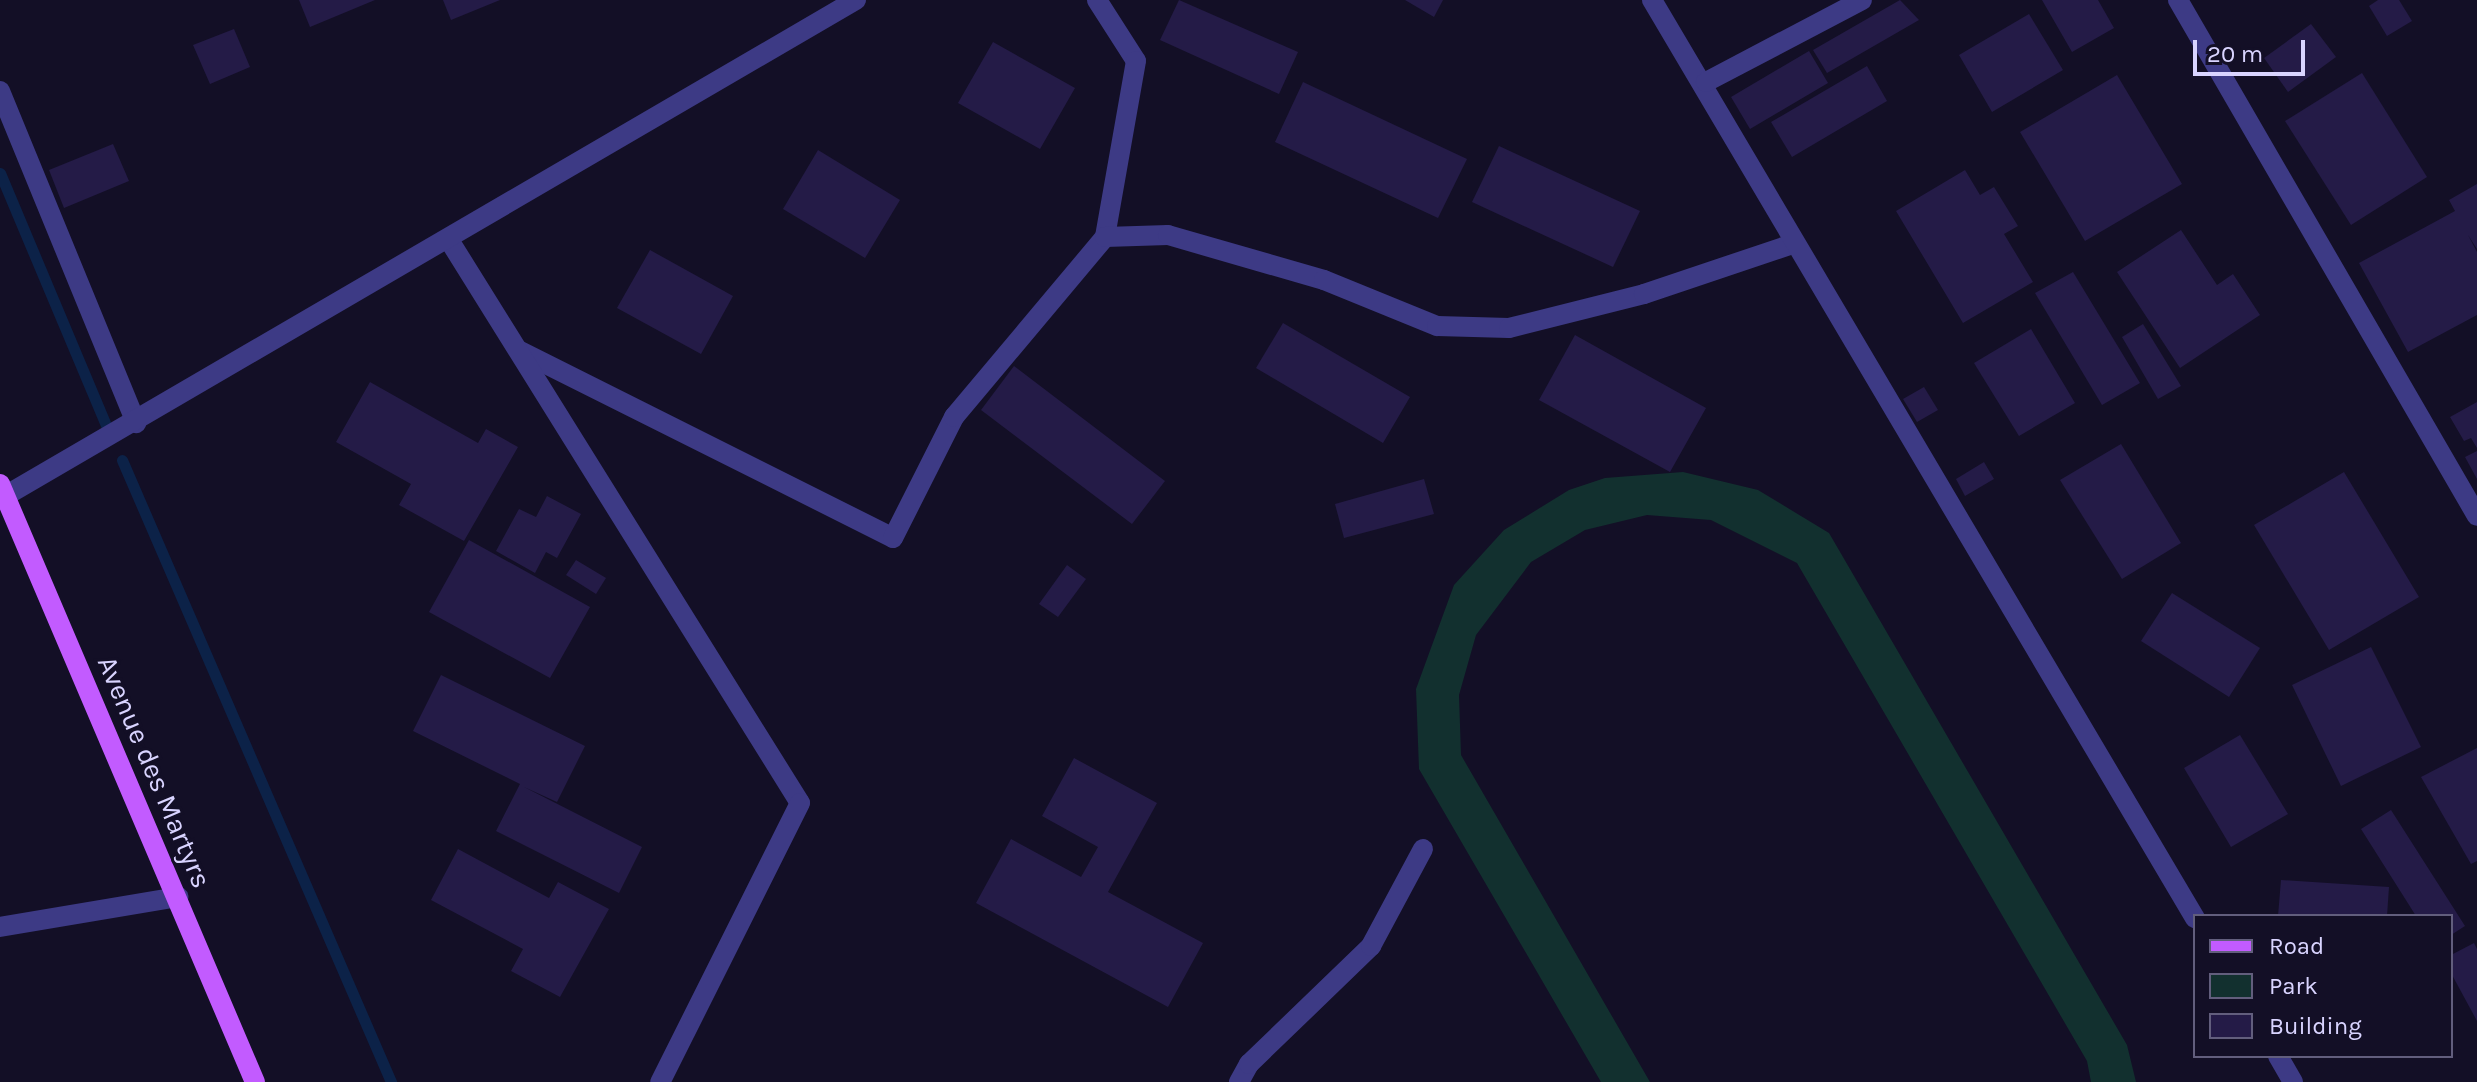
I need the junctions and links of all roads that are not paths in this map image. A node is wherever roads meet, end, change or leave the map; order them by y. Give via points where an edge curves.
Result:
1 (856, 0) edge
2 (1097, 0) edge
3 (1652, 0) edge
4 (1862, 0) edge
5 (2178, 0) edge
6 (819, 10) edge
7 (1706, 82) junction
8 (0, 91) edge
9 (1105, 237) junction
10 (449, 240) junction
11 (1793, 244) junction
12 (520, 351) junction
13 (136, 423) junction
14 (2, 490) edge
15 (2477, 516) edge
16 (1423, 849) dead end
17 (178, 897) junction
18 (2193, 915) edge
19 (0, 927) edge
20 (2279, 1058) edge
21 (255, 1082) edge
22 (660, 1082) edge
23 (1239, 1082) edge
24 (2293, 1082) edge

1 - 6 street
2 - 9 street via 1136,61
3 - 7 street
4 - 7 street
5 - 15 street
6 - 10 street
7 - 11 street
8 - 13 street
9 - 11 street via 1168,235 1324,280 1437,326 1509,328 1644,294
9 - 12 street via 954,417 893,538
10 - 12 street
10 - 13 street
11 - 18 street
12 - 22 street via 800,803
13 - 14 street
14 - 17 main road, Avenue des Martyrs
16 - 23 street via 1371,946 1249,1064
17 - 19 street
17 - 21 main road, Avenue des Martyrs
20 - 24 street

